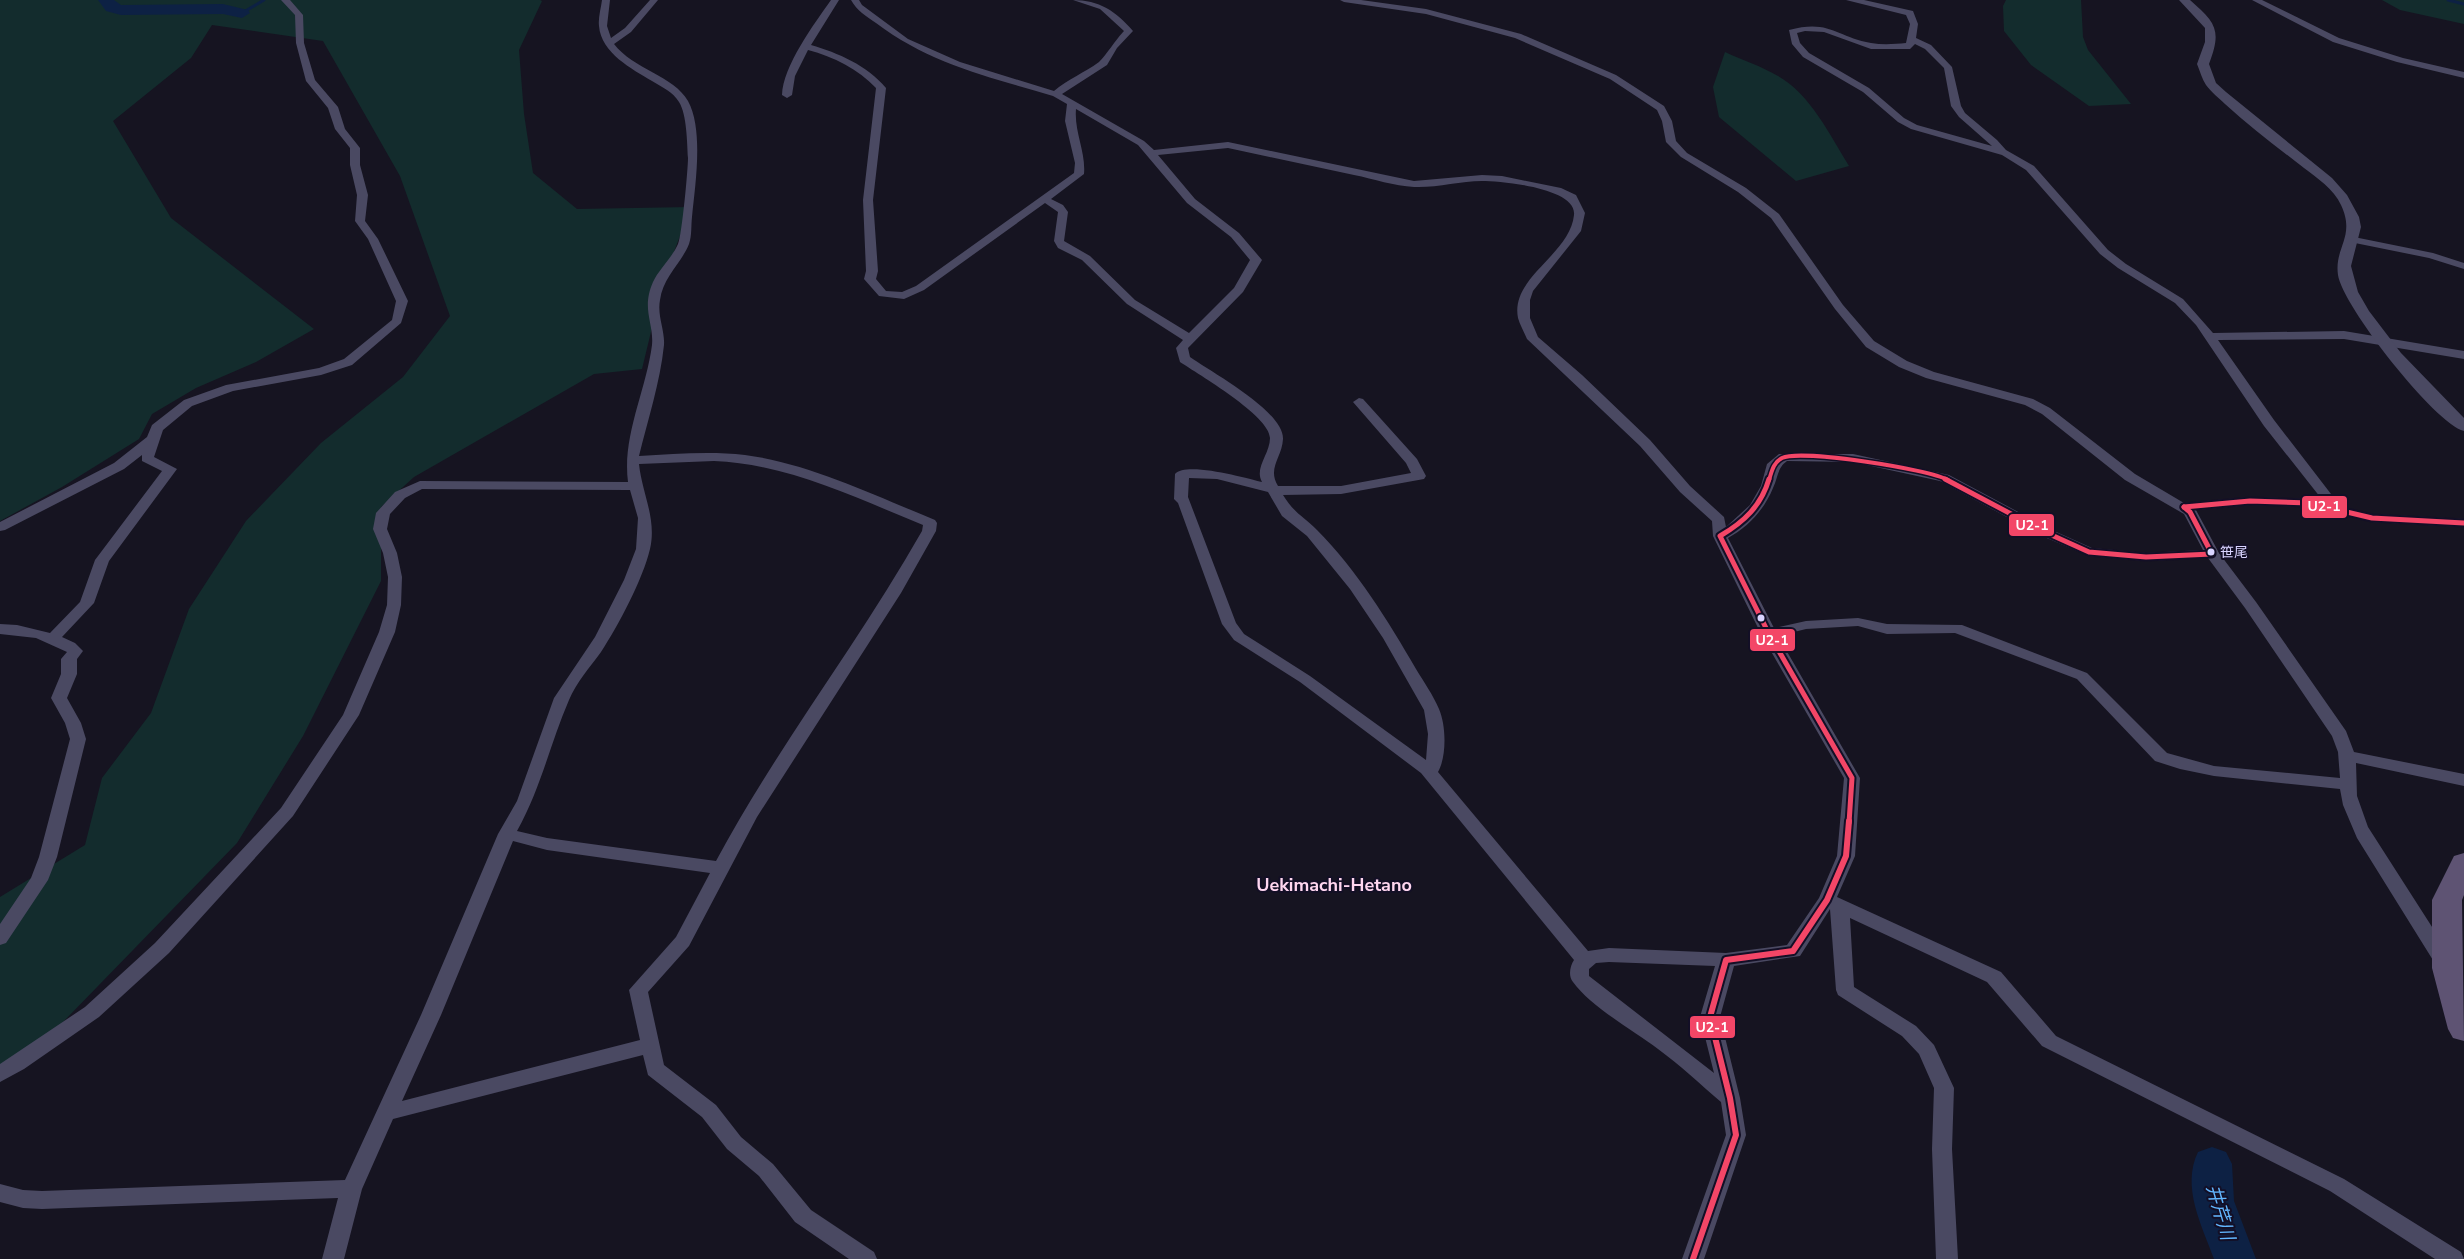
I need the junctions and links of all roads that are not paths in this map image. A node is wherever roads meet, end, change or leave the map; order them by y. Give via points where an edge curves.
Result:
1 (285, 0) edge
2 (606, 0) edge
3 (654, 0) edge
4 (835, 0) edge
5 (855, 0) edge
6 (1077, 0) edge
7 (1344, 0) edge
8 (1850, 0) edge
9 (2184, 0) edge
10 (2256, 0) edge
11 (1911, 2) dead end
12 (1900, 10) junction
13 (1912, 40) junction
14 (610, 43) junction
15 (807, 47) junction
16 (2464, 75) edge
17 (1056, 94) junction
18 (787, 95) dead end
19 (1072, 102) junction
20 (2002, 152) junction
21 (1153, 153) junction
22 (1044, 199) junction
23 (2354, 240) junction
24 (2434, 256) junction
25 (2464, 259) edge
26 (2464, 266) edge
27 (2209, 337) junction
28 (1190, 339) junction
29 (2384, 340) junction
30 (2464, 355) edge
31 (1359, 402) dead end
32 (2464, 426) edge
33 (153, 439) junction
34 (632, 460) junction
35 (636, 486) junction
36 (1273, 490) junction
37 (2184, 508) junction
38 (2337, 510) junction
39 (2464, 523) edge
40 (0, 527) edge
41 (1720, 536) junction
42 (2212, 554) junction
43 (0, 629) edge
44 (1769, 634) junction
45 (52, 639) junction
46 (2347, 756) junction
47 (1430, 772) junction
48 (2464, 780) edge
49 (2347, 784) junction
50 (507, 834) junction
51 (2464, 863) edge
52 (720, 868) junction
53 (1834, 903) junction
54 (0, 938) edge
55 (1726, 960) junction
56 (1586, 962) junction
57 (2448, 968) junction
58 (2464, 1029) edge
59 (651, 1045) junction
60 (0, 1074) edge
61 (1730, 1098) junction
62 (386, 1113) junction
63 (351, 1189) junction
64 (0, 1193) edge
65 (333, 1259) edge
66 (866, 1259) edge
67 (1693, 1259) edge
68 (1947, 1259) edge
69 (2453, 1259) edge

1 - 33 street via 299,15 300,43 311,81 333,107 340,129 355,148 353,164 364,204 360,221 387,268 402,301 401,310 397,321 348,362 321,371 210,393 188,402 168,417 157,428
2 - 14 street via 603,26
3 - 14 street via 628,30
4 - 15 street
5 - 17 street via 859,7 904,41 957,64
6 - 17 street via 1103,7 1129,31 1104,63
7 - 37 street via 1426,12 1518,36 1583,62 1621,82 1661,108 1671,142 1684,155 1742,190 1775,216 1870,344 1930,376 2030,402 2046,411 2130,478
8 - 12 street
9 - 23 street via 2211,28 2212,43 2203,64 2210,84 2336,189 2352,216
10 - 16 street via 2336,40
11 - 12 street
12 - 13 street via 1910,13 1914,24
13 - 20 street via 1928,47 1948,67 1956,106
13 - 20 street via 1910,46 1870,46 1825,30 1805,28 1792,32 1796,44 1806,55 1866,90 1901,120 1914,127
14 - 34 street via 636,68 672,89 684,102 693,158 684,243 659,282 654,300 658,342 654,372 639,420
15 - 18 street via 790,77 785,91
15 - 22 street via 827,52 852,65 880,88 868,200 870,279 883,294 904,296 920,288
17 - 19 street
19 - 21 street
19 - 22 street via 1070,120 1080,163 1079,174
20 - 27 street via 2030,168 2104,252 2179,301
21 - 28 street via 1191,200 1248,247 1256,260 1239,290
21 - 41 street via 1228,145 1414,184 1502,179 1549,188 1572,197 1580,213 1576,231 1528,290 1524,309 1526,325 1538,346 1578,378 1719,520
22 - 28 street via 1063,212 1058,241 1062,246 1086,258 1130,302
23 - 24 street
23 - 29 street via 2344,264 2348,288 2356,304
24 - 25 street
24 - 26 street
27 - 29 street via 2344,335
27 - 38 street
28 - 36 street via 1182,348 1184,359 1235,392 1276,432 1277,440 1266,471
29 - 30 street
29 - 32 street via 2431,396
31 - 36 street via 1412,462 1419,476 1341,490
33 - 40 street via 119,466
33 - 45 street via 147,458 170,469 102,560 87,603
34 - 35 street
34 - 52 street via 714,458 760,462 857,493 930,523 929,532 894,593 792,747
35 - 50 street via 645,518 643,549 603,637 562,698 525,801
35 - 60 street via 420,485 400,495 383,514 380,529 396,577 394,605 387,632 351,715 286,812 162,948 92,1012
36 - 47 street via 1286,513 1312,533 1356,586 1391,638 1432,710 1436,734 1434,769
36 - 47 street via 1217,475 1182,474 1181,498 1230,624 1239,637 1313,685
37 - 38 street via 2250,501 2310,503
37 - 42 street via 2190,512
38 - 39 street via 2382,519
41 - 42 street via 1732,531 1759,504 1771,482 1774,464 1784,457 1800,456 1853,458 1944,478 2089,552 2146,556
41 - 44 street
42 - 46 street via 2340,735
43 - 45 street via 24,630
44 - 49 street via 1806,625 1858,622 1887,629 1957,628 2082,676 2161,757 2214,771
44 - 53 street via 1852,778 1846,856
45 - 54 street via 75,651 69,659 70,674 59,698 66,714 77,726 78,739 48,857 39,880
46 - 48 street
46 - 49 street via 2350,776
47 - 56 street
49 - 57 street via 2352,806 2385,872
50 - 52 street via 547,844
50 - 62 street
51 - 57 main road via 2447,900
52 - 59 street via 683,941 638,990
53 - 55 street via 1793,951
53 - 68 street via 1845,990 1909,1031 1927,1050 1944,1088 1942,1149
53 - 69 street via 1994,977 2049,1041 2337,1185
55 - 56 street via 1608,955 1592,957
55 - 61 street via 1710,1017
56 - 61 street via 1580,966 1580,978
57 - 58 main road
59 - 62 street
59 - 66 street via 655,1069 709,1111 734,1143 766,1170 804,1216
61 - 67 street via 1736,1135
62 - 63 street
63 - 64 street via 42,1200
63 - 65 street

